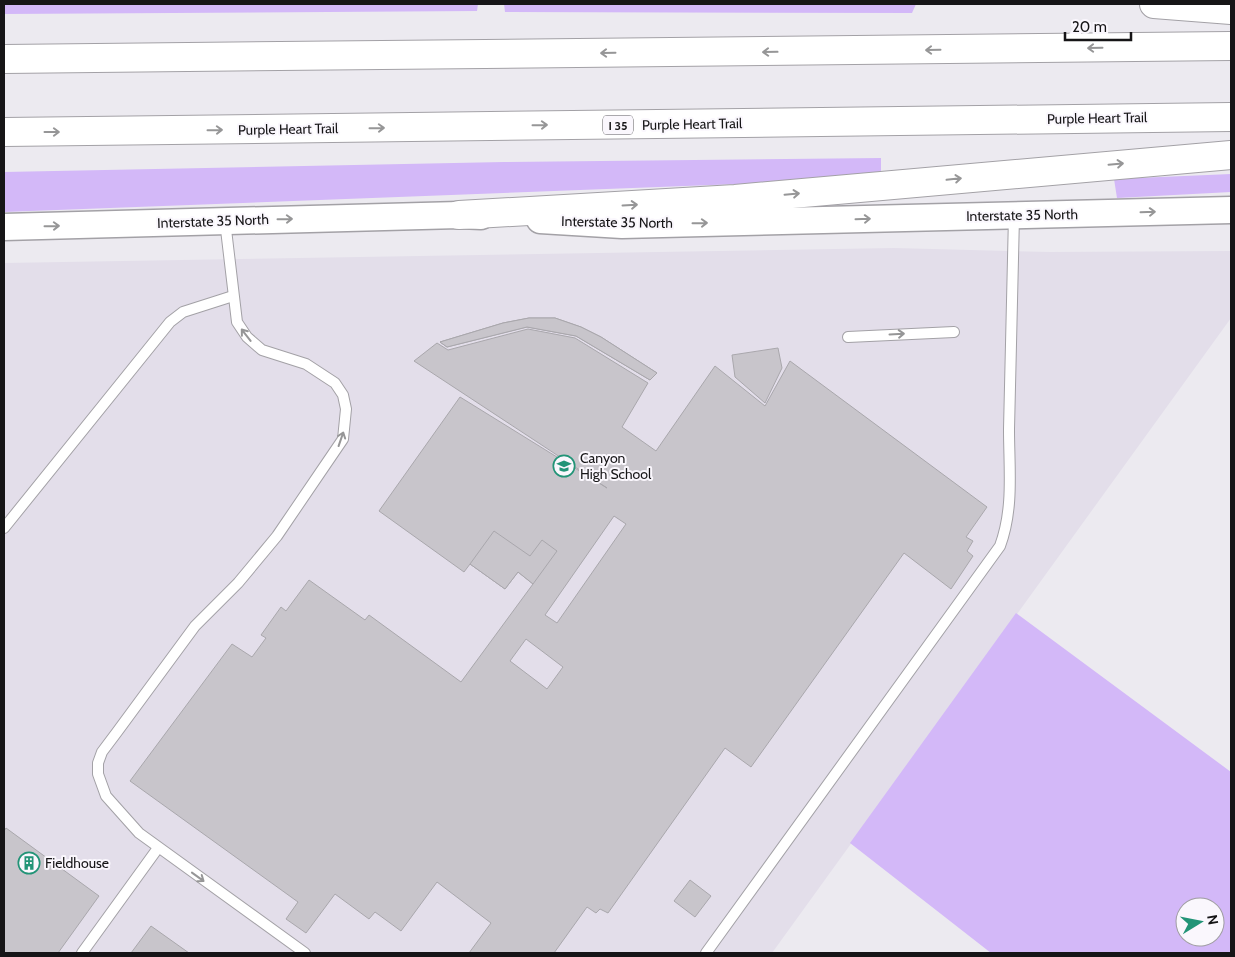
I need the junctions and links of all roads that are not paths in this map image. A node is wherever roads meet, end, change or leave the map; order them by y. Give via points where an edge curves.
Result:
1 (1154, 4) edge
2 (1231, 10) edge
3 (1231, 46) edge
4 (4, 59) edge
5 (1231, 116) edge
6 (4, 132) edge
7 (1231, 155) edge
8 (1231, 210) edge
9 (459, 215) junction
10 (1014, 216) junction
11 (225, 220) junction
12 (4, 227) edge
13 (233, 296) junction
14 (954, 332) dead end
15 (848, 337) dead end
16 (4, 528) edge
17 (158, 848) junction
18 (82, 953) edge
19 (305, 953) edge
20 (706, 953) edge

1 - 2 highway
3 -> 4 highway
6 -> 5 highway, Purple Heart Trail / I 35
9 -> 7 highway via 735,199
10 -> 8 main road, Interstate 35 North
9 -> 10 main road, Interstate 35 North via 622,225
11 -> 9 main road, Interstate 35 North
10 - 20 lane via 1010,500 1000,546
12 -> 11 main road, Interstate 35 North
11 - 13 lane
13 - 16 lane via 183,312 170,322
17 -> 13 lane via 139,833 106,796 98,774 102,752 195,626 238,583 276,536 343,439 346,409 343,395 335,383 315,368 256,346 237,322
15 -> 14 lane
17 - 18 lane
17 -> 19 lane

